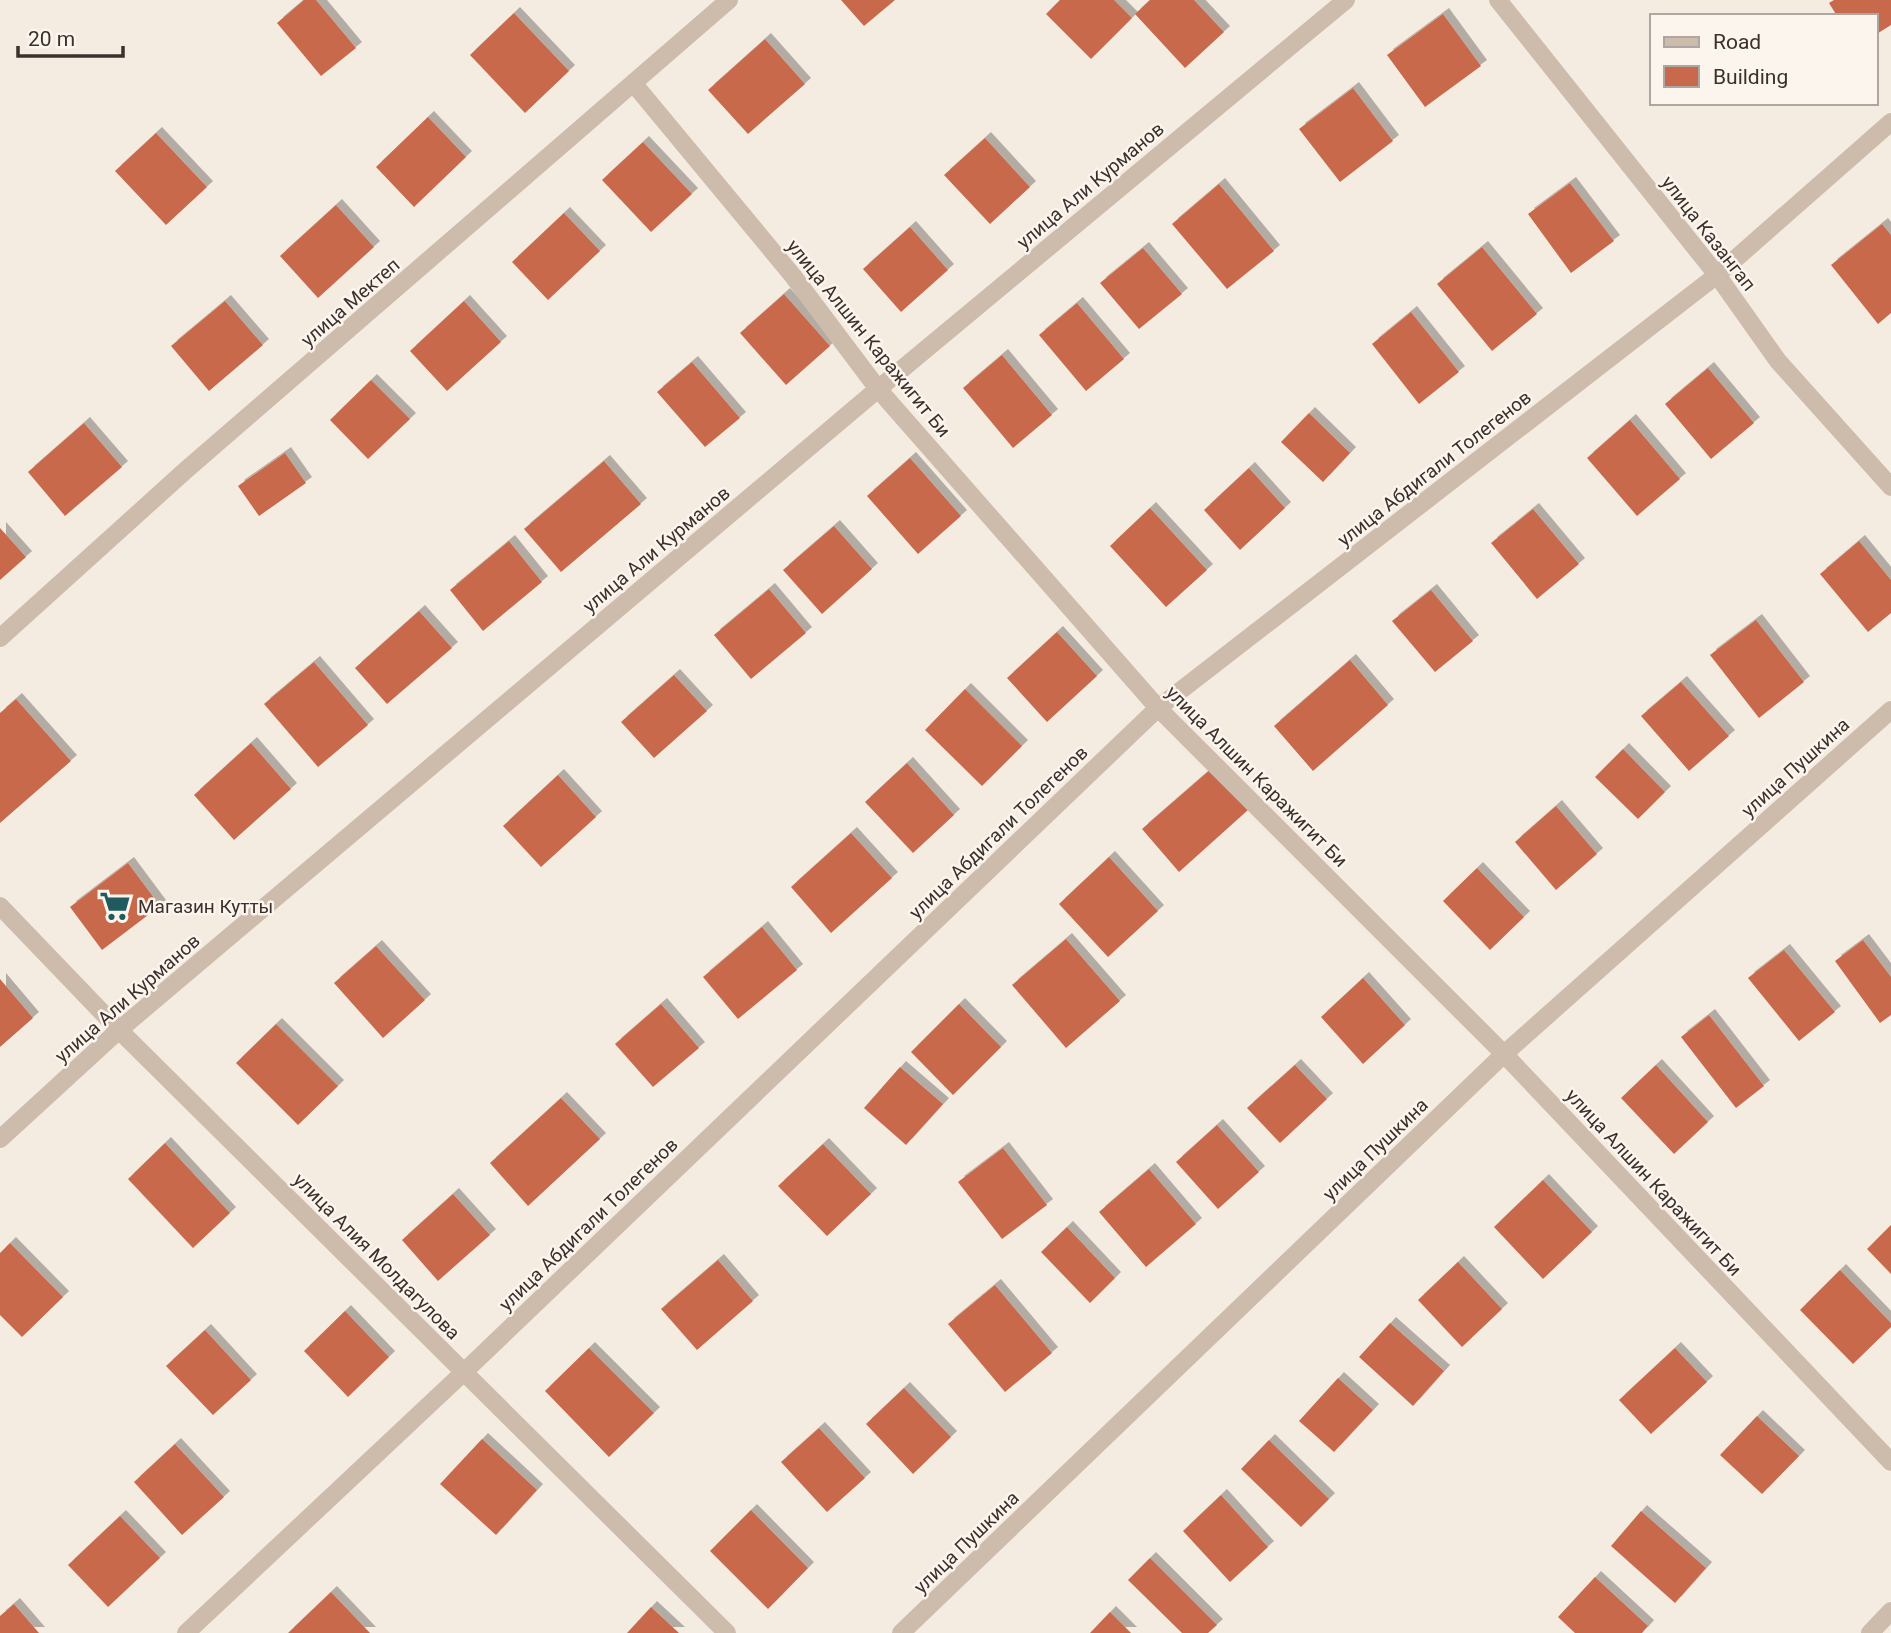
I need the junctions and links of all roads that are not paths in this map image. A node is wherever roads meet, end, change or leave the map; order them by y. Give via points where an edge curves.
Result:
1 (729, 0) edge
2 (1346, 0) edge
3 (1498, 0) edge
4 (634, 85) junction
5 (1891, 122) edge
6 (1717, 275) junction
7 (878, 389) junction
8 (1891, 487) edge
9 (0, 638) edge
10 (1158, 708) junction
11 (1891, 710) edge
12 (0, 906) edge
13 (119, 1030) junction
14 (1504, 1054) junction
15 (0, 1139) edge
16 (464, 1372) junction
17 (1891, 1462) edge
18 (1891, 1611) edge
19 (186, 1633) edge
20 (727, 1633) edge
21 (901, 1633) edge
22 (1870, 1633) edge

1 - 4 street, улица Мектеп
2 - 7 street, улица Али Курманов
3 - 6 street, улица Казангап
4 - 7 street, улица Алшин Каражигит Би via 793,276
4 - 9 street, улица Мектеп via 186,470
5 - 6 street, улица Абдигали Толегенов
6 - 8 street, улица Казангап via 1778,360
6 - 10 street, улица Абдигали Толегенов
7 - 10 street, улица Алшин Каражигит Би
7 - 13 street, улица Али Курманов
10 - 14 street, улица Алшин Каражигит Би
10 - 16 street, улица Абдигали Толегенов
11 - 14 street, улица Пушкина
12 - 13 street, улица Алия Молдагулова
13 - 15 street, улица Али Курманов
13 - 16 street, улица Алия Молдагулова
14 - 17 street, улица Алшин Каражигит Би
14 - 21 street, улица Пушкина
16 - 19 street, улица Абдигали Толегенов
16 - 20 street, улица Алия Молдагулова
18 - 22 street

